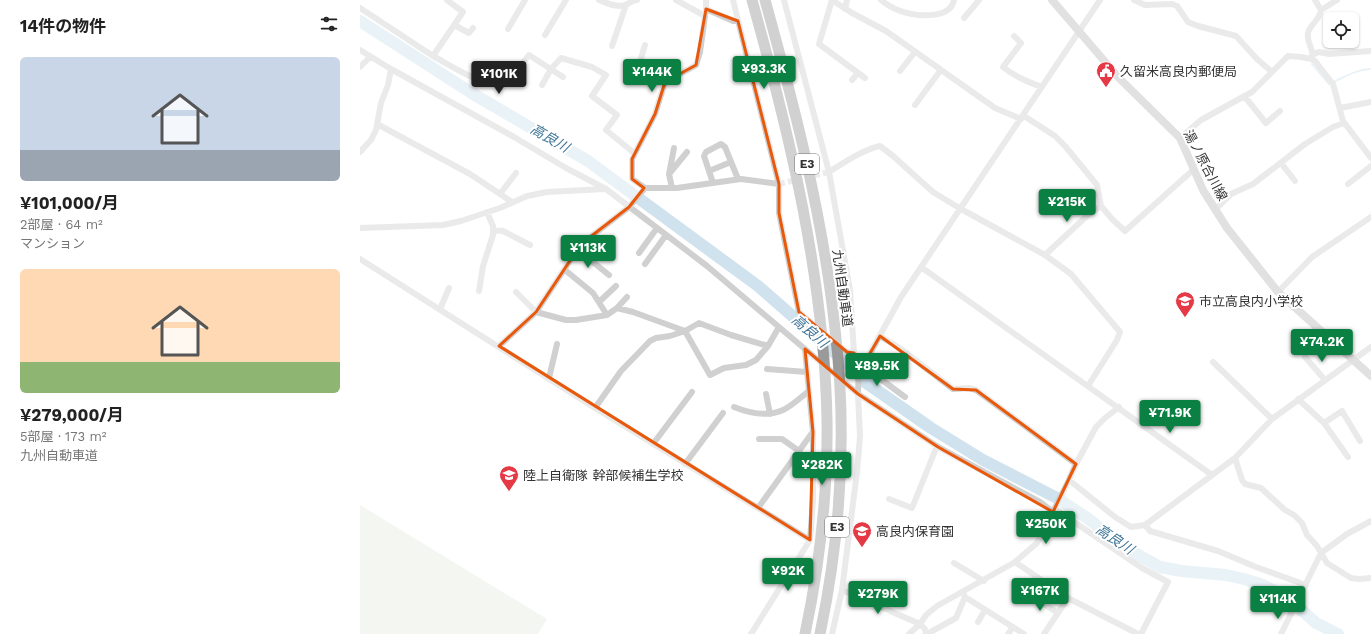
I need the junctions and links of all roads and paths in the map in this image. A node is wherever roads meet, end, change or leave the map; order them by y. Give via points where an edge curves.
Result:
1 (447, 0) edge
2 (526, 0) edge
3 (566, 0) edge
4 (599, 0) edge
5 (637, 0) edge
6 (676, 0) edge
7 (706, 0) edge
8 (733, 0) edge
9 (752, 0) edge
10 (765, 0) edge
11 (784, 0) edge
12 (848, 0) edge
13 (954, 0) edge
14 (979, 0) edge
15 (1052, 0) edge
16 (1100, 0) edge
17 (1134, 0) edge
18 (1315, 0) edge
19 (1338, 0) edge
20 (885, 1) edge
21 (626, 5) junction
22 (360, 8) edge
23 (706, 9) junction
24 (845, 9) junction
25 (1321, 10) junction
26 (705, 16) junction
27 (964, 18) dead end
28 (738, 22) junction
29 (454, 25) junction
30 (473, 28) dead end
31 (508, 29) dead end
32 (1079, 31) junction
33 (545, 35) dead end
34 (1014, 36) dead end
35 (645, 45) dead end
36 (612, 46) dead end
37 (360, 50) edge
38 (1371, 50) edge
39 (915, 52) junction
40 (433, 56) junction
41 (1313, 56) junction
42 (370, 57) junction
43 (360, 67) edge
44 (391, 69) junction
45 (551, 69) junction
46 (900, 71) dead end
47 (940, 71) junction
48 (1272, 72) junction
49 (858, 73) junction
50 (563, 77) dead end
51 (865, 78) dead end
52 (852, 80) dead end
53 (665, 82) junction
54 (542, 85) dead end
55 (1042, 87) junction
56 (1245, 97) junction
57 (1371, 102) edge
58 (915, 105) dead end
59 (1340, 108) junction
60 (1280, 111) dead end
61 (1023, 118) junction
62 (1344, 123) junction
63 (377, 124) junction
64 (1180, 138) junction
65 (674, 148) dead end
66 (360, 152) edge
67 (687, 152) dead end
68 (634, 153) junction
69 (1371, 158) edge
70 (731, 162) junction
71 (1281, 163) junction
72 (1371, 166) edge
73 (1193, 170) junction
74 (709, 171) junction
75 (829, 172) junction
76 (516, 173) dead end
77 (669, 174) junction
78 (738, 179) junction
79 (1295, 181) dead end
80 (713, 183) junction
81 (779, 184) junction
82 (1348, 184) dead end
83 (672, 188) junction
84 (606, 189) junction
85 (644, 190) junction
86 (500, 194) junction
87 (512, 202) junction
88 (631, 206) junction
89 (1101, 206) junction
90 (960, 209) junction
91 (1216, 209) junction
92 (487, 212) junction
93 (1371, 218) edge
94 (360, 228) edge
95 (657, 228) junction
96 (493, 230) junction
97 (666, 234) junction
98 (530, 245) dead end
99 (578, 250) junction
100 (639, 253) dead end
101 (1045, 255) junction
102 (360, 259) edge
103 (645, 264) dead end
104 (921, 267) junction
105 (564, 270) junction
106 (609, 275) dead end
107 (616, 286) dead end
108 (449, 288) dead end
109 (479, 291) dead end
110 (516, 292) dead end
111 (1278, 292) junction
112 (627, 297) dead end
113 (599, 302) junction
114 (617, 308) junction
115 (440, 309) junction
116 (536, 312) junction
117 (607, 315) junction
118 (780, 328) junction
119 (685, 331) junction
120 (880, 336) junction
121 (557, 344) dead end
122 (499, 346) junction
123 (768, 346) junction
124 (1371, 347) edge
125 (805, 349) junction
126 (854, 353) junction
127 (1305, 357) dead end
128 (1353, 359) junction
129 (1213, 362) dead end
130 (859, 363) junction
131 (767, 369) dead end
132 (807, 372) junction
133 (1371, 376) edge
134 (548, 378) junction
135 (1325, 380) junction
136 (1088, 386) junction
137 (809, 391) junction
138 (692, 392) dead end
139 (766, 394) dead end
140 (858, 394) junction
141 (905, 397) dead end
142 (1298, 399) junction
143 (734, 407) dead end
144 (1119, 407) junction
145 (595, 408) junction
146 (723, 414) dead end
147 (770, 414) junction
148 (1272, 419) junction
149 (1324, 423) junction
150 (813, 432) junction
151 (759, 439) dead end
152 (1360, 441) dead end
153 (653, 444) junction
154 (937, 446) junction
155 (799, 451) junction
156 (1348, 457) dead end
157 (1235, 458) junction
158 (685, 464) junction
159 (1076, 464) junction
160 (1212, 475) junction
161 (1069, 480) junction
162 (889, 499) dead end
163 (758, 508) junction
164 (1054, 509) junction
165 (1371, 521) edge
166 (1145, 525) junction
167 (810, 540) junction
168 (1321, 553) junction
169 (1015, 562) junction
170 (954, 563) dead end
171 (1371, 578) edge
172 (984, 581) junction
173 (1306, 585) junction
174 (842, 590) junction
175 (964, 594) junction
176 (1031, 596) dead end
177 (1068, 598) junction
178 (986, 610) junction
179 (1058, 613) junction
180 (978, 622) dead end
181 (920, 624) junction
182 (1013, 627) junction
183 (751, 634) edge
184 (805, 634) edge
185 (820, 634) edge
186 (832, 634) edge
187 (909, 634) edge
188 (926, 634) edge
189 (1008, 634) edge
190 (1024, 634) edge
191 (1044, 634) edge
192 (1138, 634) edge
193 (1141, 634) edge
194 (1281, 634) edge

1 - 29 street via 463,12
2 - 31 street
3 - 33 street
4 - 21 street via 618,6
5 - 21 street via 632,0
6 - 26 street
7 - 23 street
8 - 28 street
9 - 184 highway, 九州自動車道 / E3 via 795,170 814,276 823,352 827,420 822,533
10 - 185 highway, 九州自動車道 / E3 via 808,168 836,330 841,472 837,533
11 - 75 street
12 - 24 street
13 - 20 street via 947,10 937,14 909,14 897,10
14 - 27 street
15 - 32 main road, 湯ノ原合川線
16 - 32 street
17 - 48 street via 1145,5 1172,4 1177,6 1188,22 1236,36
18 - 25 street
19 - 25 street
21 - 36 street
22 - 40 street
23 - 26 street
23 - 28 street
24 - 39 street via 886,31
24 - 49 street via 832,0 819,44
25 - 41 street via 1319,19 1308,36
26 - 53 street via 696,65
28 - 81 street
29 - 30 street via 469,33
29 - 40 street
32 - 55 street
32 - 64 main road, 湯ノ原合川線 via 1119,78
34 - 55 street via 1021,43 1003,67 1023,80
35 - 53 street via 639,65 658,73
37 - 42 street
38 - 41 street via 1329,54 1318,52
39 - 46 street
39 - 47 street
40 - 45 street via 495,86 506,84 529,55
41 - 48 street via 1288,56
41 - 59 street via 1332,84
42 - 43 street
42 - 44 street
44 - 63 street
44 - 84 street
45 - 50 street
45 - 54 street
45 - 68 street via 562,58 592,67 606,75 592,96 617,115 606,130
47 - 58 street
47 - 61 street via 995,108
48 - 56 street
49 - 51 street
49 - 52 street
53 - 68 street via 655,114
55 - 61 street
56 - 60 street via 1266,123
56 - 64 street via 1201,120
57 - 59 street
59 - 62 street
61 - 89 street via 1056,136 1065,146 1097,185
61 - 90 street
62 - 69 street
62 - 71 street via 1305,144
63 - 66 street via 371,140
63 - 86 street via 470,174
64 - 73 main road, 湯ノ原合川線
65 - 77 street
67 - 77 street
68 - 85 street via 632,179
70 - 74 street
70 - 74 street via 725,147 721,144 706,152 704,156
70 - 78 street
71 - 79 street
71 - 91 street via 1253,184 1231,194
72 - 82 street
73 - 89 street via 1125,230
73 - 91 main road, 湯ノ原合川線
74 - 80 street
75 - 90 street via 880,146 933,192
75 - 126 street via 850,290
76 - 86 street
77 - 83 street
78 - 80 street
78 - 81 street
80 - 83 street
81 - 126 street via 779,213 799,312 847,352
83 - 85 street
84 - 87 street via 547,192
84 - 88 street
85 - 88 street
86 - 87 street
87 - 92 street
88 - 95 street
88 - 99 street via 581,244
89 - 101 street
90 - 101 street
90 - 104 street
91 - 111 main road, 湯ノ原合川線
92 - 94 street via 443,225
92 - 96 street
93 - 111 street via 1312,257
95 - 97 street
95 - 100 street
96 - 98 street via 502,231
96 - 109 street
97 - 103 street
97 - 118 street
99 - 105 street
99 - 106 street
101 - 136 street via 1071,274 1120,332
102 - 115 street
104 - 120 street
104 - 136 street
105 - 113 street via 594,293
105 - 116 street
107 - 113 street
108 - 115 street
110 - 116 street
111 - 128 main road, 湯ノ原合川線
112 - 114 street
113 - 117 street
114 - 117 street
114 - 119 street
115 - 122 street
116 - 117 street via 566,320
116 - 122 street
118 - 123 street
118 - 125 street
119 - 123 street via 699,323
119 - 123 street via 710,375 724,368 746,365 756,360
119 - 145 street via 650,341 621,371
120 - 130 street via 868,357
120 - 159 street via 953,389 976,390
121 - 134 street
122 - 134 street
124 - 128 street
125 - 132 street
125 - 140 street
126 - 130 street
127 - 135 street
128 - 133 main road, 湯ノ原合川線
128 - 135 street
129 - 148 street
130 - 140 street
130 - 141 street
131 - 132 street
132 - 137 street
134 - 145 street
135 - 142 street
136 - 144 street
137 - 147 street via 785,410
137 - 150 street
138 - 153 street
139 - 147 street
140 - 154 street
140 - 174 street via 860,436
142 - 148 street
142 - 149 street
143 - 147 street via 744,411
144 - 159 street via 1096,427
144 - 160 street
145 - 153 street
146 - 158 street
148 - 157 street
149 - 152 street via 1342,411
149 - 156 street
150 - 155 street
150 - 167 street
151 - 155 street via 782,439
153 - 158 street
154 - 162 street via 912,508
154 - 164 street
155 - 163 street
157 - 160 street
157 - 168 street via 1242,480 1246,484 1261,488 1294,515
158 - 163 street
159 - 161 street
160 - 166 street
161 - 164 street
161 - 166 street via 1131,527
163 - 167 street
164 - 169 street via 1037,543
164 - 193 street via 1142,568 1168,582
165 - 168 street
166 - 173 street via 1150,531 1218,551
167 - 183 street
168 - 171 street via 1327,563 1351,578
168 - 173 street
169 - 172 street
169 - 177 street
170 - 172 street
172 - 175 street
173 - 194 street
174 - 181 street
174 - 186 street
175 - 178 street
175 - 181 street via 937,606
175 - 188 street via 956,618
176 - 179 street
177 - 179 street
177 - 192 street
178 - 180 street
178 - 182 street
179 - 191 street
181 - 187 street
181 - 188 street
182 - 189 street
182 - 190 street

